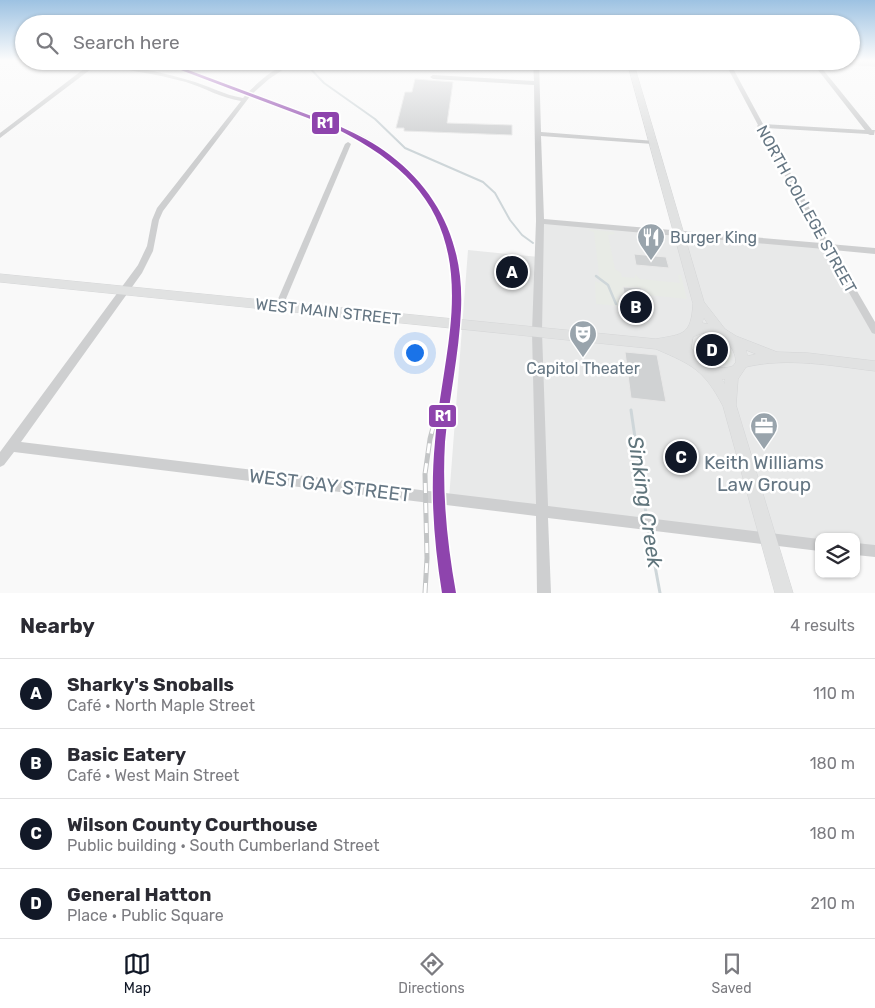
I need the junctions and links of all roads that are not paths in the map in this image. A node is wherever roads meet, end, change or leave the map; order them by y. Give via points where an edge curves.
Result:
1 (62, 89) edge
2 (206, 89) edge
3 (256, 89) edge
4 (536, 89) edge
5 (638, 89) edge
6 (740, 89) edge
7 (836, 89) edge
8 (245, 100) junction
9 (760, 126) junction
10 (873, 132) edge
11 (537, 134) junction
12 (0, 136) edge
13 (875, 138) edge
14 (653, 142) junction
15 (348, 144) dead end
16 (540, 221) junction
17 (680, 233) junction
18 (827, 247) junction
19 (875, 251) edge
20 (0, 278) edge
21 (124, 290) junction
22 (699, 304) junction
23 (279, 306) junction
24 (694, 330) junction
25 (875, 330) edge
26 (538, 332) junction
27 (721, 332) junction
28 (685, 339) junction
29 (733, 340) junction
30 (656, 344) junction
31 (776, 357) junction
32 (691, 358) junction
33 (875, 366) edge
34 (740, 367) junction
35 (704, 369) junction
36 (729, 405) junction
37 (11, 446) junction
38 (0, 461) edge
39 (542, 510) junction
40 (768, 538) junction
41 (815, 544) edge
42 (860, 549) edge
43 (875, 551) edge
44 (544, 593) edge
45 (784, 593) edge

1 - 12 street
2 - 8 street
3 - 8 street
4 - 11 street
5 - 14 main road
6 - 9 street, NORTH COLLEGE STREET
7 - 10 street
8 - 21 street via 160,210 154,222 149,255
9 - 10 street
9 - 18 street, NORTH COLLEGE STREET
10 - 13 street
11 - 14 street
11 - 16 street
14 - 17 main road
15 - 23 street
16 - 17 street
16 - 26 street
17 - 18 street
17 - 22 main road
18 - 19 street
18 - 25 street, NORTH COLLEGE STREET
20 - 21 main road, WEST MAIN STREET
21 - 23 main road, WEST MAIN STREET
21 - 37 street
22 - 24 main road
22 - 27 main road
23 - 26 main road, WEST MAIN STREET
24 - 27 main road via 706,328
24 - 28 main road
26 - 30 main road, WEST MAIN STREET
26 - 39 street
27 - 29 main road
28 - 30 main road, WEST MAIN STREET
28 - 32 main road via 685,349
29 - 31 main road
29 - 34 main road via 740,349
30 - 32 main road, WEST MAIN STREET
31 - 33 main road
31 - 34 main road via 754,359
32 - 35 main road
34 - 35 main road via 722,374
34 - 36 main road via 732,378
35 - 36 main road via 715,379
36 - 40 main road
37 - 38 street
37 - 39 street, WEST GAY STREET
39 - 40 street, WEST GAY STREET
39 - 44 street
40 - 41 street, WEST GAY STREET
40 - 45 main road
42 - 43 street

